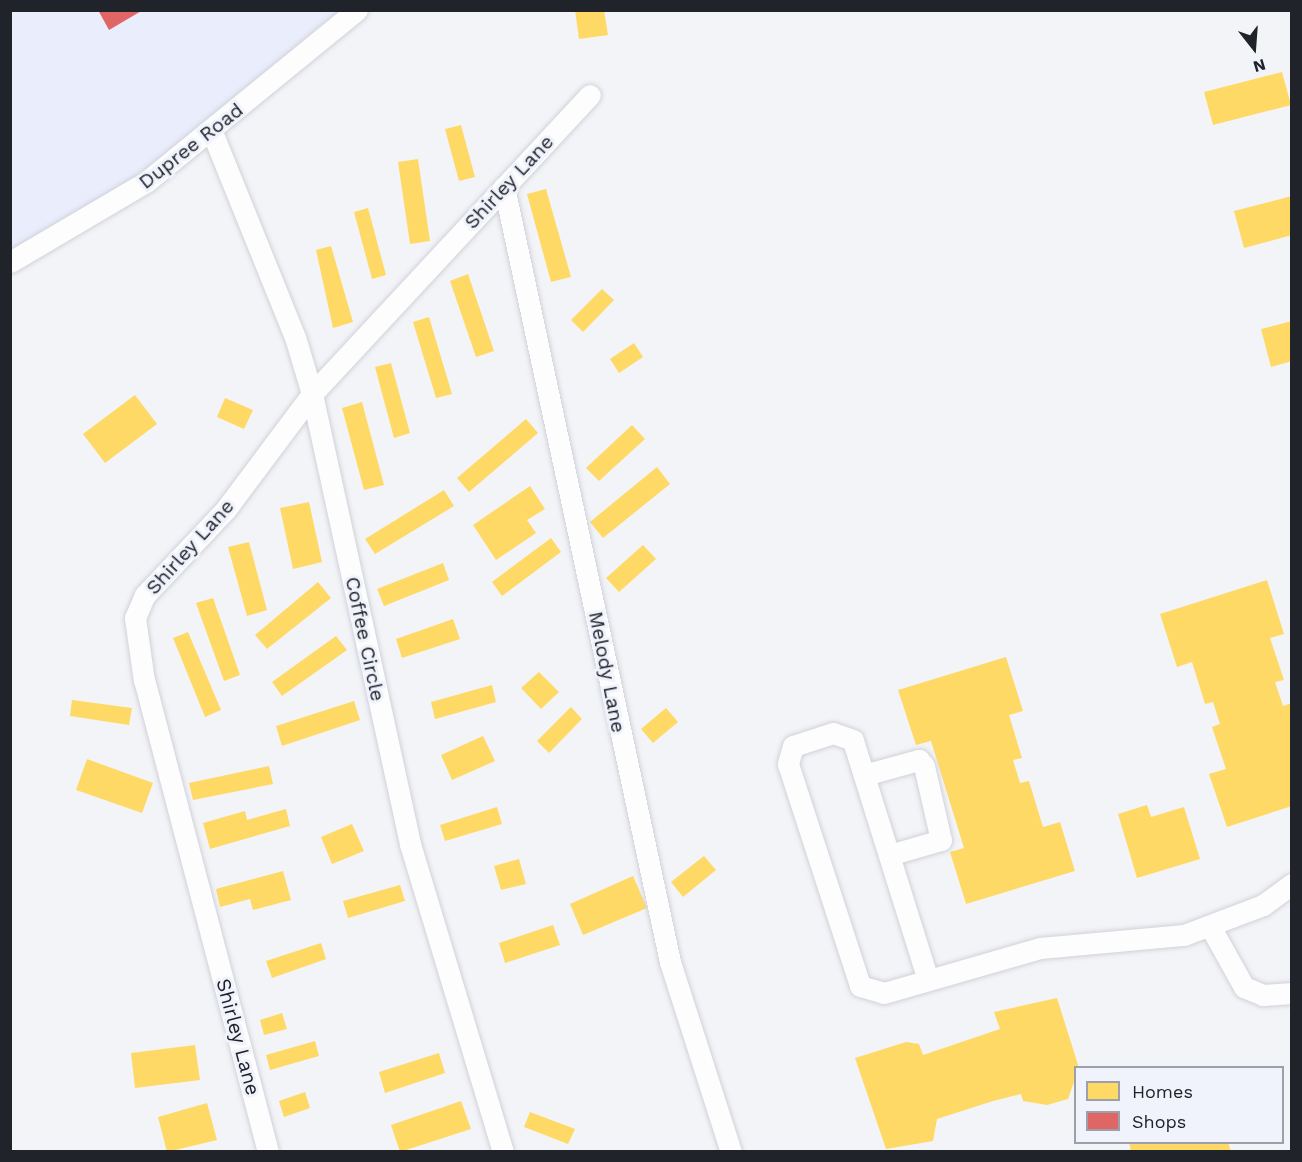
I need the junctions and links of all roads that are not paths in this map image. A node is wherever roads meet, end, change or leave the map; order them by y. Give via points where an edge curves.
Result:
1 (357, 10) edge
2 (590, 95) dead end
3 (212, 132) junction
4 (504, 187) junction
5 (10, 262) edge
6 (312, 394) junction
7 (864, 775) junction
8 (889, 855) junction
9 (1292, 884) edge
10 (1211, 928) junction
11 (928, 980) junction
12 (1292, 993) edge
13 (268, 1152) edge
14 (503, 1152) edge
15 (731, 1152) edge

1 - 3 street, Dupree Road
2 - 4 street, Shirley Lane
3 - 5 street, Dupree Road via 88,221
3 - 6 street, Coffee Circle via 296,337
4 - 6 street, Shirley Lane
4 - 15 street, Melody Lane via 670,962
6 - 13 street, Shirley Lane via 226,509 145,596 135,618 144,681
6 - 14 street, Coffee Circle via 410,844
7 - 8 street
7 - 8 street via 919,760 924,766 942,840
7 - 11 street via 853,740 833,733 793,746 788,764 860,986 884,993
8 - 11 street
9 - 10 street via 1263,905
10 - 11 street via 1151,941 1040,948
10 - 12 street via 1244,987 1263,994

